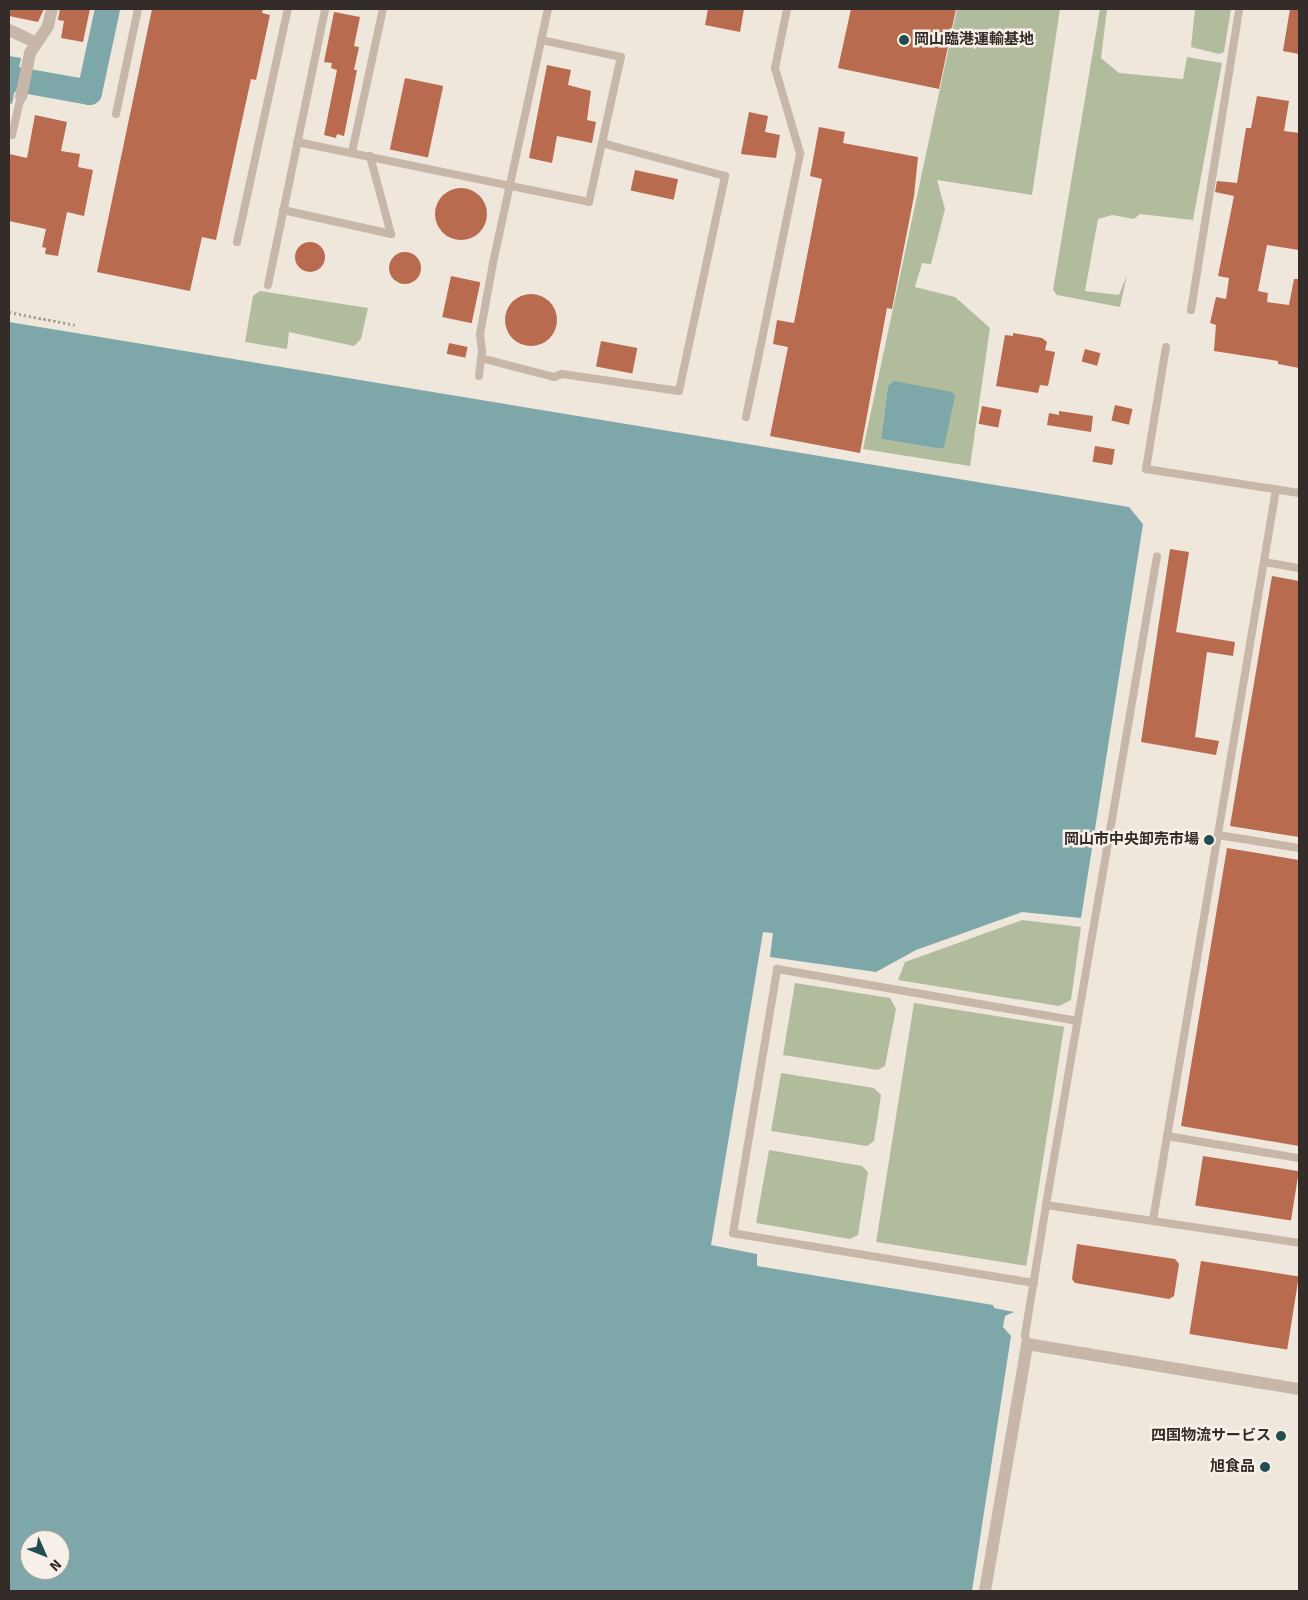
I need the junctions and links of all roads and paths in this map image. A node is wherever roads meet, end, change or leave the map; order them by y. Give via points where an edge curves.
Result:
1 (52, 9) edge
2 (138, 9) edge
3 (288, 9) edge
4 (325, 9) edge
5 (383, 9) edge
6 (548, 9) edge
7 (787, 9) edge
8 (1239, 9) edge
9 (9, 30) edge
10 (541, 40) junction
11 (32, 48) junction
12 (20, 97) joint
13 (116, 114) dead end
14 (9, 134) edge
15 (298, 142) junction
16 (602, 143) junction
17 (352, 152) junction
18 (370, 156) junction
19 (511, 185) junction
20 (284, 210) junction
21 (237, 242) dead end
22 (268, 285) dead end
23 (1191, 310) dead end
24 (9, 312) edge
25 (75, 325) dead end
26 (1166, 346) dead end
27 (481, 358) junction
28 (479, 376) dead end
29 (746, 417) dead end
30 (1276, 490) junction
31 (1299, 493) edge
32 (1157, 556) dead end
33 (1264, 562) junction
34 (1299, 568) edge
35 (1218, 835) junction
36 (1299, 848) edge
37 (1076, 1021) junction
38 (1167, 1136) junction
39 (1299, 1158) edge
40 (1046, 1205) junction
41 (1153, 1220) junction
42 (1299, 1243) edge
43 (1034, 1283) junction
44 (1027, 1344) junction
45 (1299, 1389) edge
46 (985, 1591) edge

1 - 11 street via 48,26
2 - 13 lane
3 - 21 lane
4 - 15 lane
5 - 17 lane
6 - 10 lane
7 - 29 lane via 775,68 800,153
8 - 23 lane
9 - 11 street
10 - 16 lane via 621,57
10 - 19 lane
11 - 12 street
12 - 14 lane via 12,135
15 - 17 lane
15 - 20 lane
16 - 19 lane via 589,202
16 - 27 lane via 725,176 680,391 562,374 554,377
17 - 18 lane
18 - 19 lane
18 - 20 lane via 391,234
19 - 27 lane via 480,334
20 - 22 lane
24 - 25 path
26 - 30 lane via 1146,469
27 - 28 lane
30 - 31 lane
30 - 33 lane
32 - 37 lane
33 - 34 lane
33 - 35 lane
35 - 36 lane
35 - 38 lane
37 - 40 lane
37 - 43 lane via 777,969 737,1214 734,1233
38 - 39 lane
38 - 41 lane
40 - 41 lane
40 - 43 lane
41 - 42 lane
43 - 44 lane
44 - 45 street
44 - 46 street

